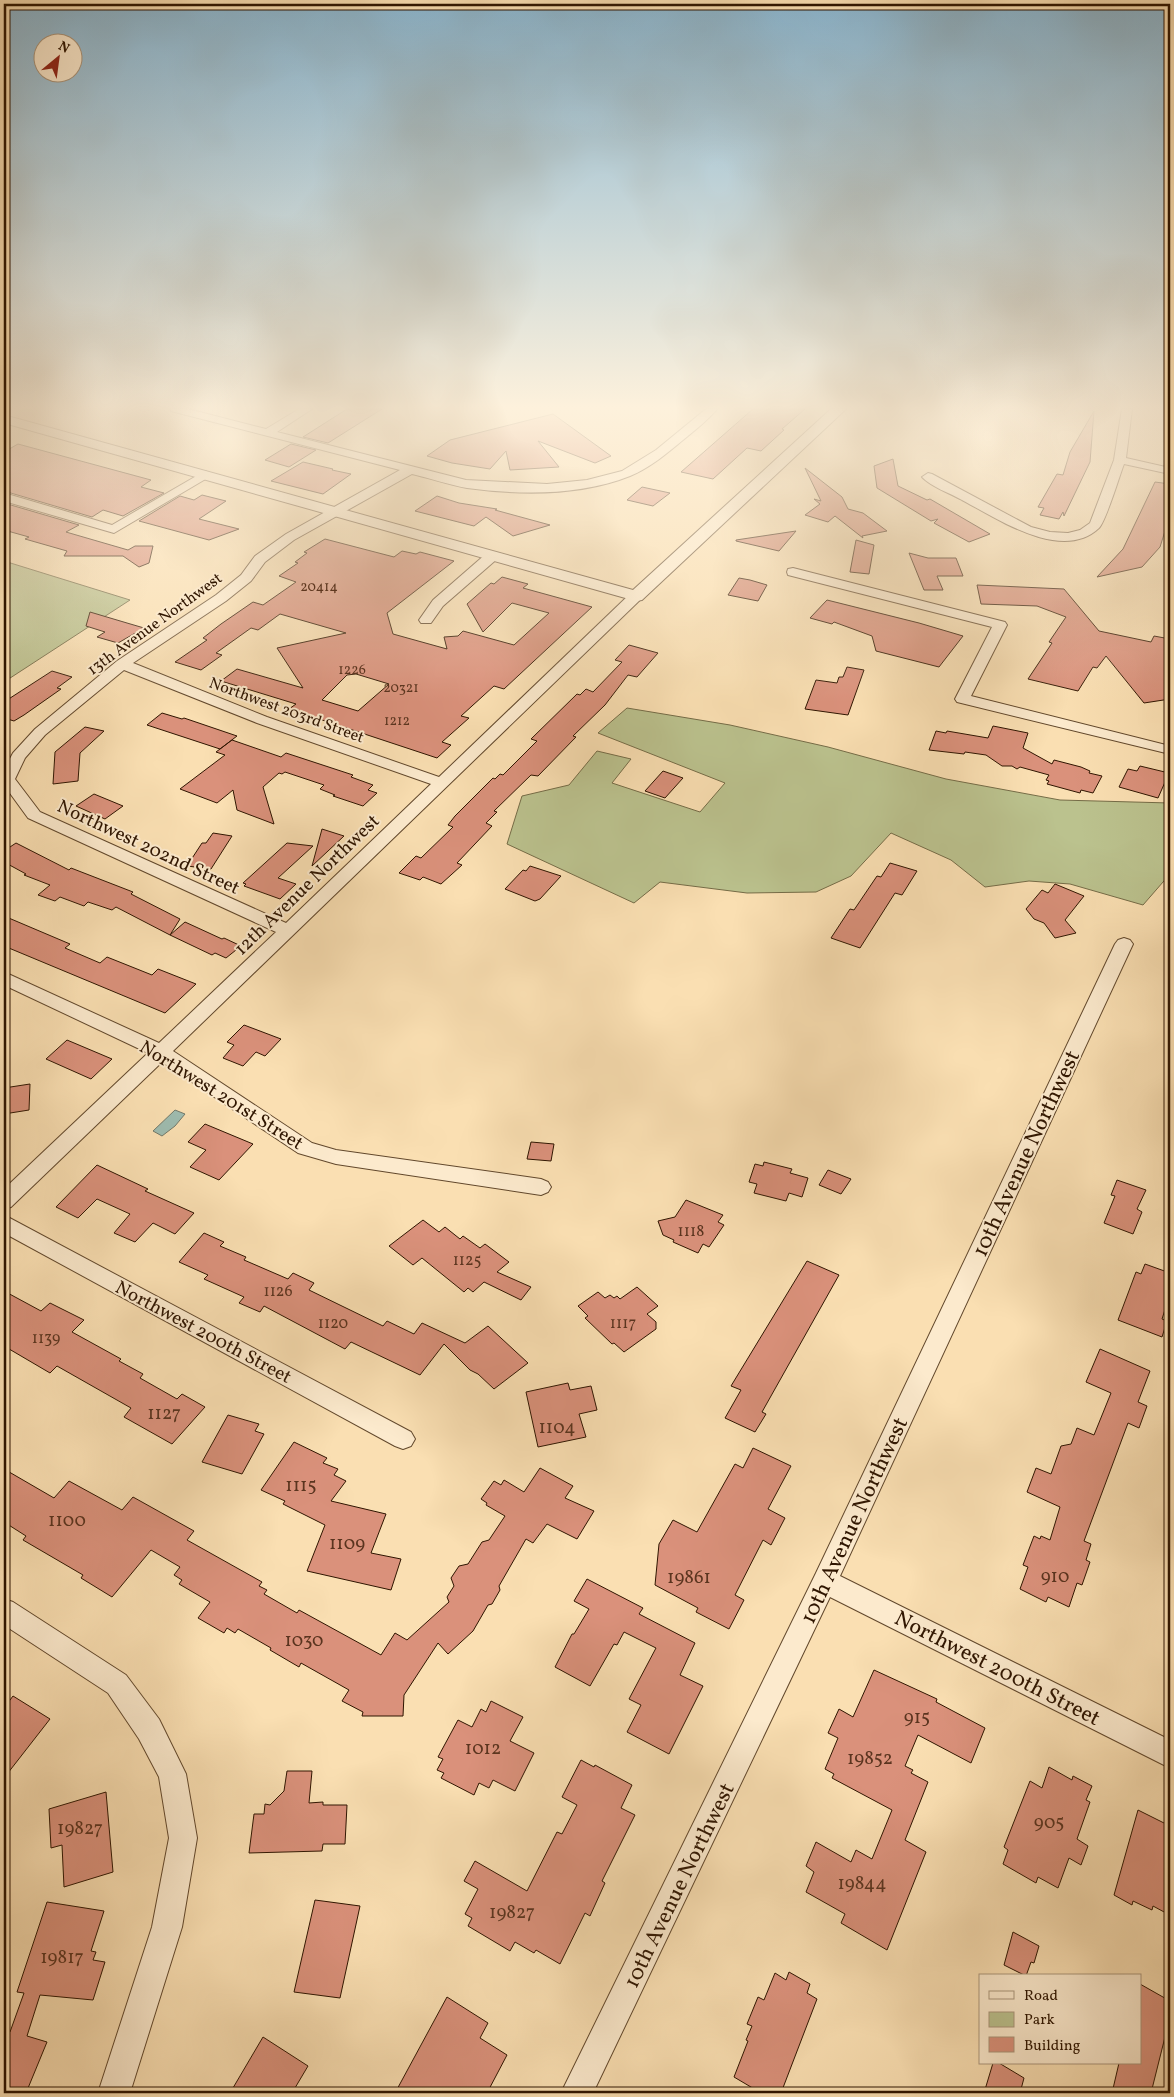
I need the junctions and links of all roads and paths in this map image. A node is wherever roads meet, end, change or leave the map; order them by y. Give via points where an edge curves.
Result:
1 (35, 507) edge
2 (151, 507) edge
3 (317, 507) edge
4 (344, 507) edge
5 (733, 507) edge
6 (984, 507) edge
7 (1102, 507) edge
8 (335, 512) junction
9 (492, 556) junction
10 (793, 572) dead end
11 (636, 596) junction
12 (426, 620) dead end
13 (122, 664) junction
14 (1170, 750) edge
15 (7, 779) joint
16 (442, 783) junction
17 (288, 931) junction
18 (1124, 944) dead end
19 (4, 978) edge
20 (161, 1052) junction
21 (541, 1186) dead end
22 (4, 1201) edge
23 (4, 1223) edge
24 (403, 1439) dead end
25 (825, 1581) junction
26 (4, 1611) edge
27 (1170, 1754) edge
28 (114, 2093) edge
29 (577, 2093) edge

1 - 2 street via 114,529
3 - 8 street
4 - 8 street, 13th Avenue Northwest
5 - 11 street
6 - 7 street via 1027,530 1068,538 1095,525
8 - 9 street
8 - 13 street, 13th Avenue Northwest via 290,537 260,559 246,578 221,598
9 - 11 street
9 - 12 street via 438,603
10 - 14 street via 1000,625 962,699
11 - 16 street, 12th Avenue Northwest
13 - 15 street, 13th Avenue Northwest via 40,732 18,756
13 - 16 street, Northwest 203rd Street via 262,720
15 - 17 street, Northwest 202nd Street via 34,815
16 - 17 street, 12th Avenue Northwest
17 - 20 street, 12th Avenue Northwest
18 - 25 street, 10th Avenue Northwest
19 - 20 street, Northwest 201st Street
20 - 21 street, Northwest 201st Street via 305,1148 336,1157
20 - 22 street, 12th Avenue Northwest
23 - 24 street, Northwest 200th Street
25 - 27 street, Northwest 200th Street
25 - 29 street, 10th Avenue Northwest
26 - 28 street via 117,1684 150,1729 172,1774 183,1838 167,1926

